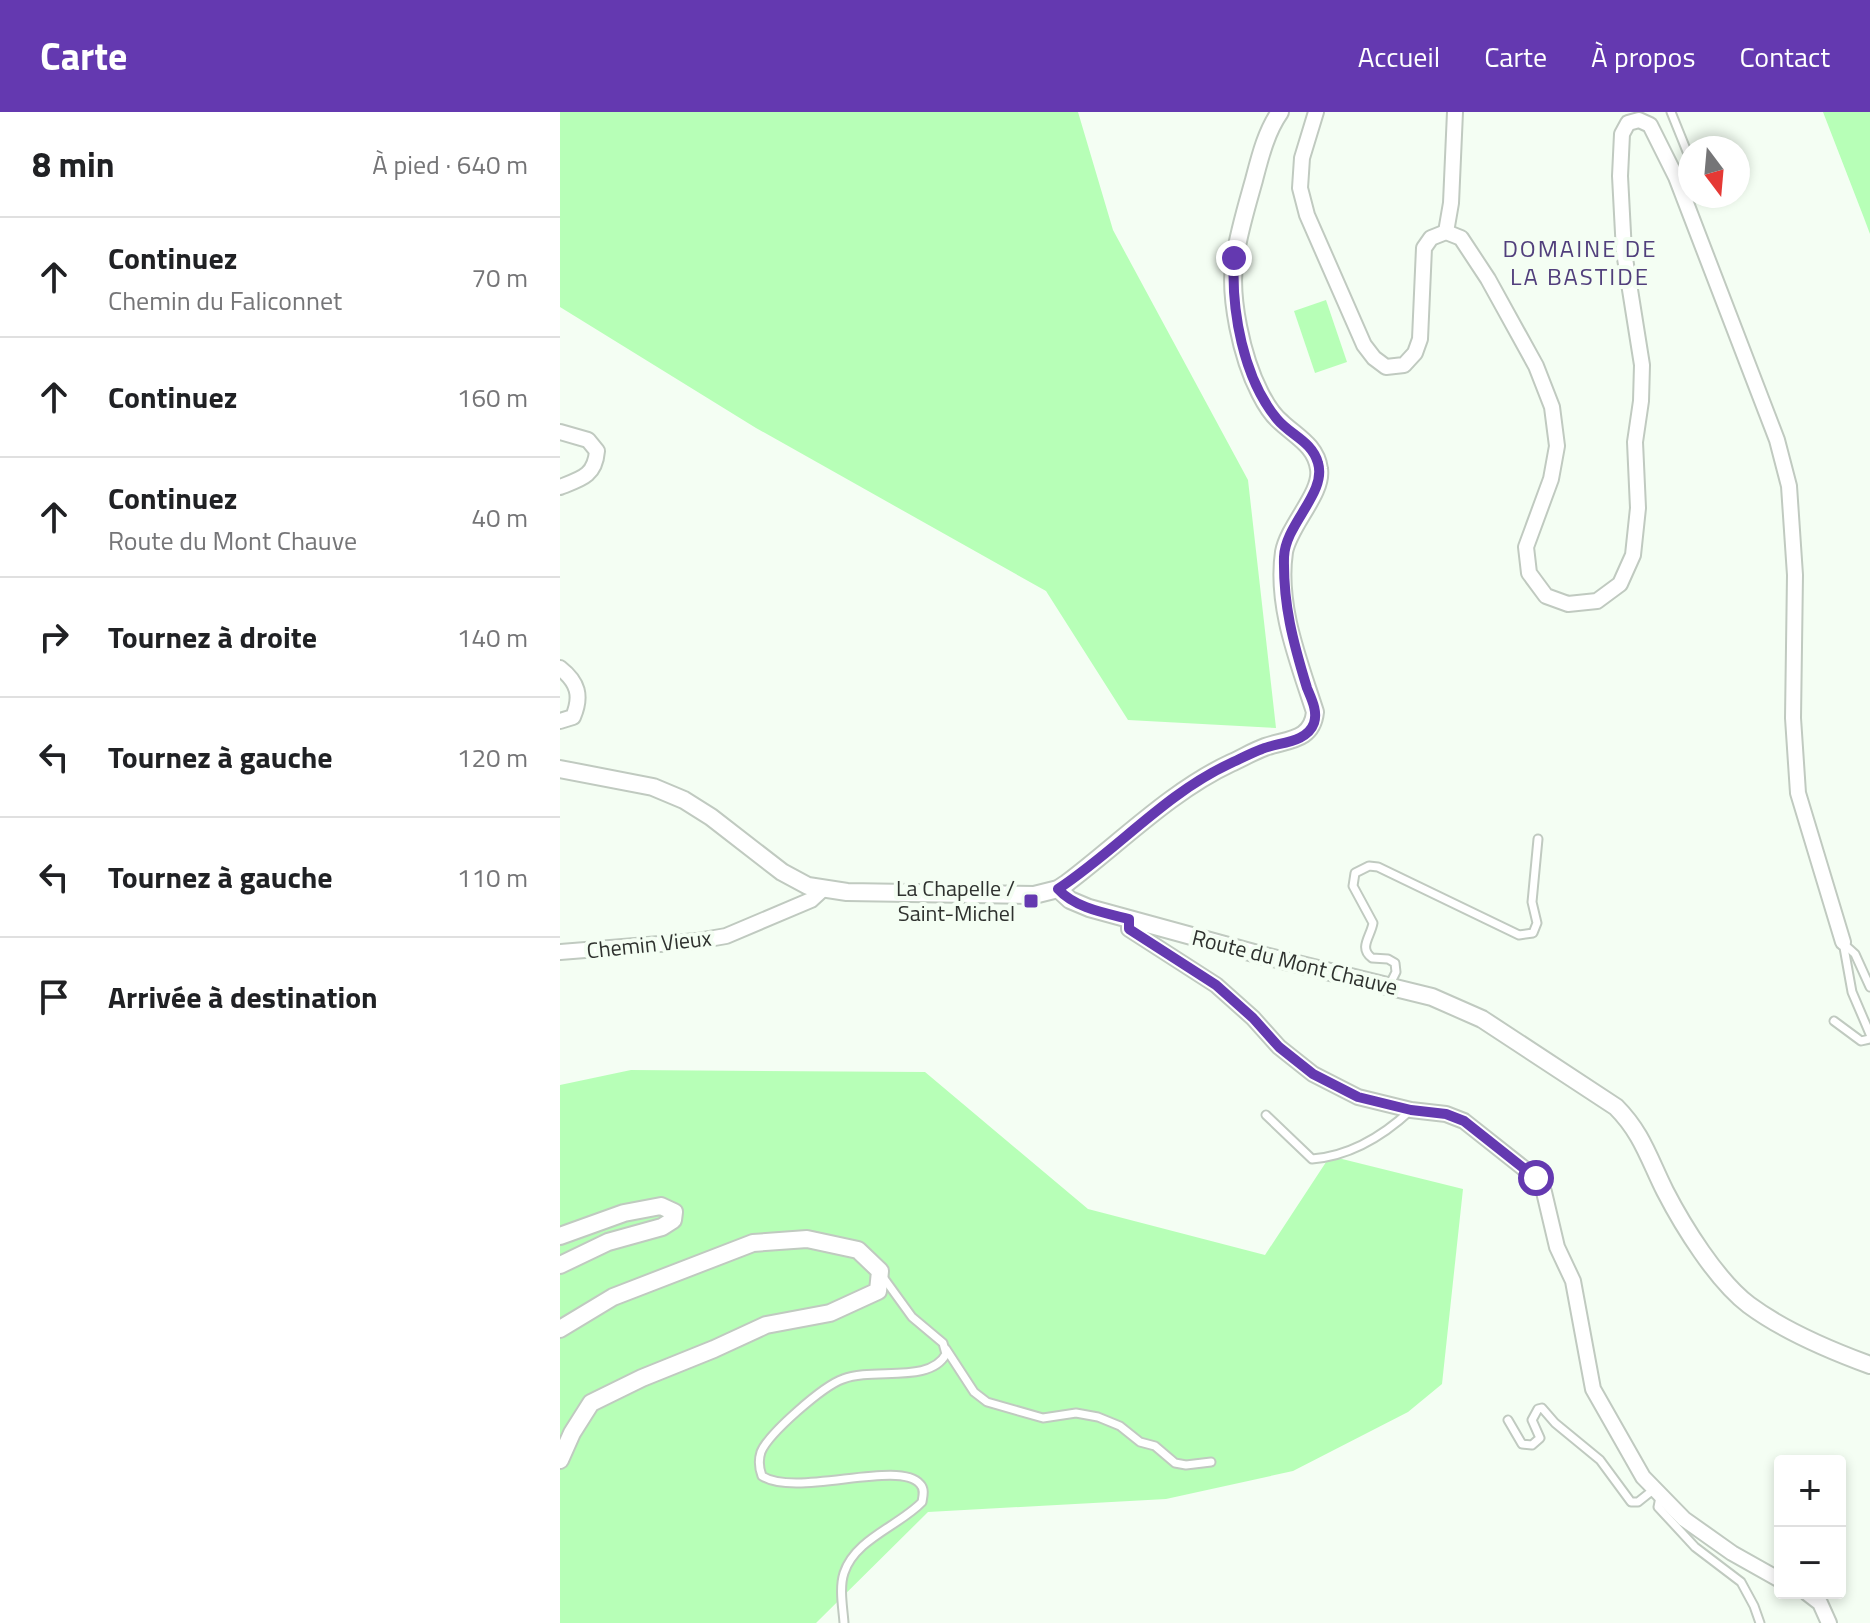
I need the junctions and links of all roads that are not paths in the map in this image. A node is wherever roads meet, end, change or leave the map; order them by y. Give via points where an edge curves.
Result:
1 (1280, 112) edge
2 (1316, 112) edge
3 (1455, 112) edge
4 (1671, 112) edge
5 (1627, 117) edge
6 (1676, 177) junction
7 (1446, 232) junction
8 (560, 432) edge
9 (560, 487) edge
10 (560, 668) edge
11 (560, 721) edge
12 (560, 769) edge
13 (1538, 839) dead end
14 (823, 889) junction
15 (1058, 889) junction
16 (1129, 919) junction
17 (1843, 942) junction
18 (560, 952) edge
19 (1389, 987) junction
20 (1870, 987) edge
21 (1834, 1021) dead end
22 (1870, 1036) edge
23 (1411, 1110) junction
24 (1266, 1115) dead end
25 (560, 1236) edge
26 (560, 1265) edge
27 (880, 1271) junction
28 (560, 1329) edge
29 (943, 1343) junction
30 (1870, 1365) edge
31 (1508, 1420) dead end
32 (560, 1460) edge
33 (1211, 1462) dead end
34 (1656, 1493) junction
35 (1774, 1577) edge
36 (1815, 1599) edge
37 (844, 1623) edge
38 (1760, 1623) edge
39 (1829, 1623) edge

1 - 15 street via 1265,140 1234,258 1234,302 1260,394 1318,463 1318,483 1284,552 1284,597 1314,722 1298,739 1265,747 1179,793
2 - 7 street via 1302,158 1300,188 1307,215 1364,345 1386,367 1404,365 1415,353 1424,248
3 - 7 street
4 - 6 lane via 1690,159 1686,172
5 - 6 street via 1650,125
5 - 7 street via 1620,176 1624,252 1642,365 1635,442 1638,508 1633,555 1620,584 1597,601 1568,604 1546,596 1529,573 1526,547 1557,446 1552,407 1536,366 1488,279 1461,238
6 - 17 street via 1777,440 1789,486 1798,793
8 - 9 street via 588,440 597,451 596,465 585,477
10 - 11 street via 575,682 580,701 573,717
12 - 14 street via 653,787 684,800 782,872
13 - 19 lane via 1532,902 1537,923 1527,935 1378,867 1355,873 1353,886 1373,923 1365,944 1368,955 1393,961 1396,967
14 - 15 street via 939,895 1034,895
14 - 18 street, Chemin Vieux via 811,900 726,936
15 - 16 street, Route du Mont Chauve via 1070,900
16 - 19 street, Route du Mont Chauve
16 - 23 street via 1129,929 1216,985 1313,1074 1358,1097
17 - 20 lane via 1855,954
17 - 22 lane via 1852,992
19 - 30 street, Route du Mont Chauve via 1432,997 1482,1019 1616,1107 1641,1136 1698,1248 1746,1302 1774,1322
21 - 22 lane via 1861,1041
23 - 24 lane via 1360,1146 1312,1159
23 - 34 street via 1464,1121 1536,1178 1573,1281 1593,1389
25 - 26 street via 624,1213 661,1206 674,1212 673,1220 662,1227 608,1242
27 - 28 street via 858,1250 807,1239 753,1243 613,1297
27 - 29 lane via 912,1317
27 - 32 street via 878,1291 830,1313 766,1325 591,1403
29 - 33 lane via 974,1392 987,1402 1043,1418 1076,1413 1098,1417 1155,1446 1175,1463
29 - 37 lane via 946,1354 933,1369 861,1374 822,1390 761,1453 762,1476 782,1484 889,1476 920,1483 922,1502 862,1548 844,1573
31 - 34 lane via 1522,1444 1532,1445 1540,1438 1532,1420 1542,1408 1600,1460 1631,1502
34 - 35 street via 1684,1519
34 - 38 lane via 1666,1518 1741,1582
36 - 39 street

